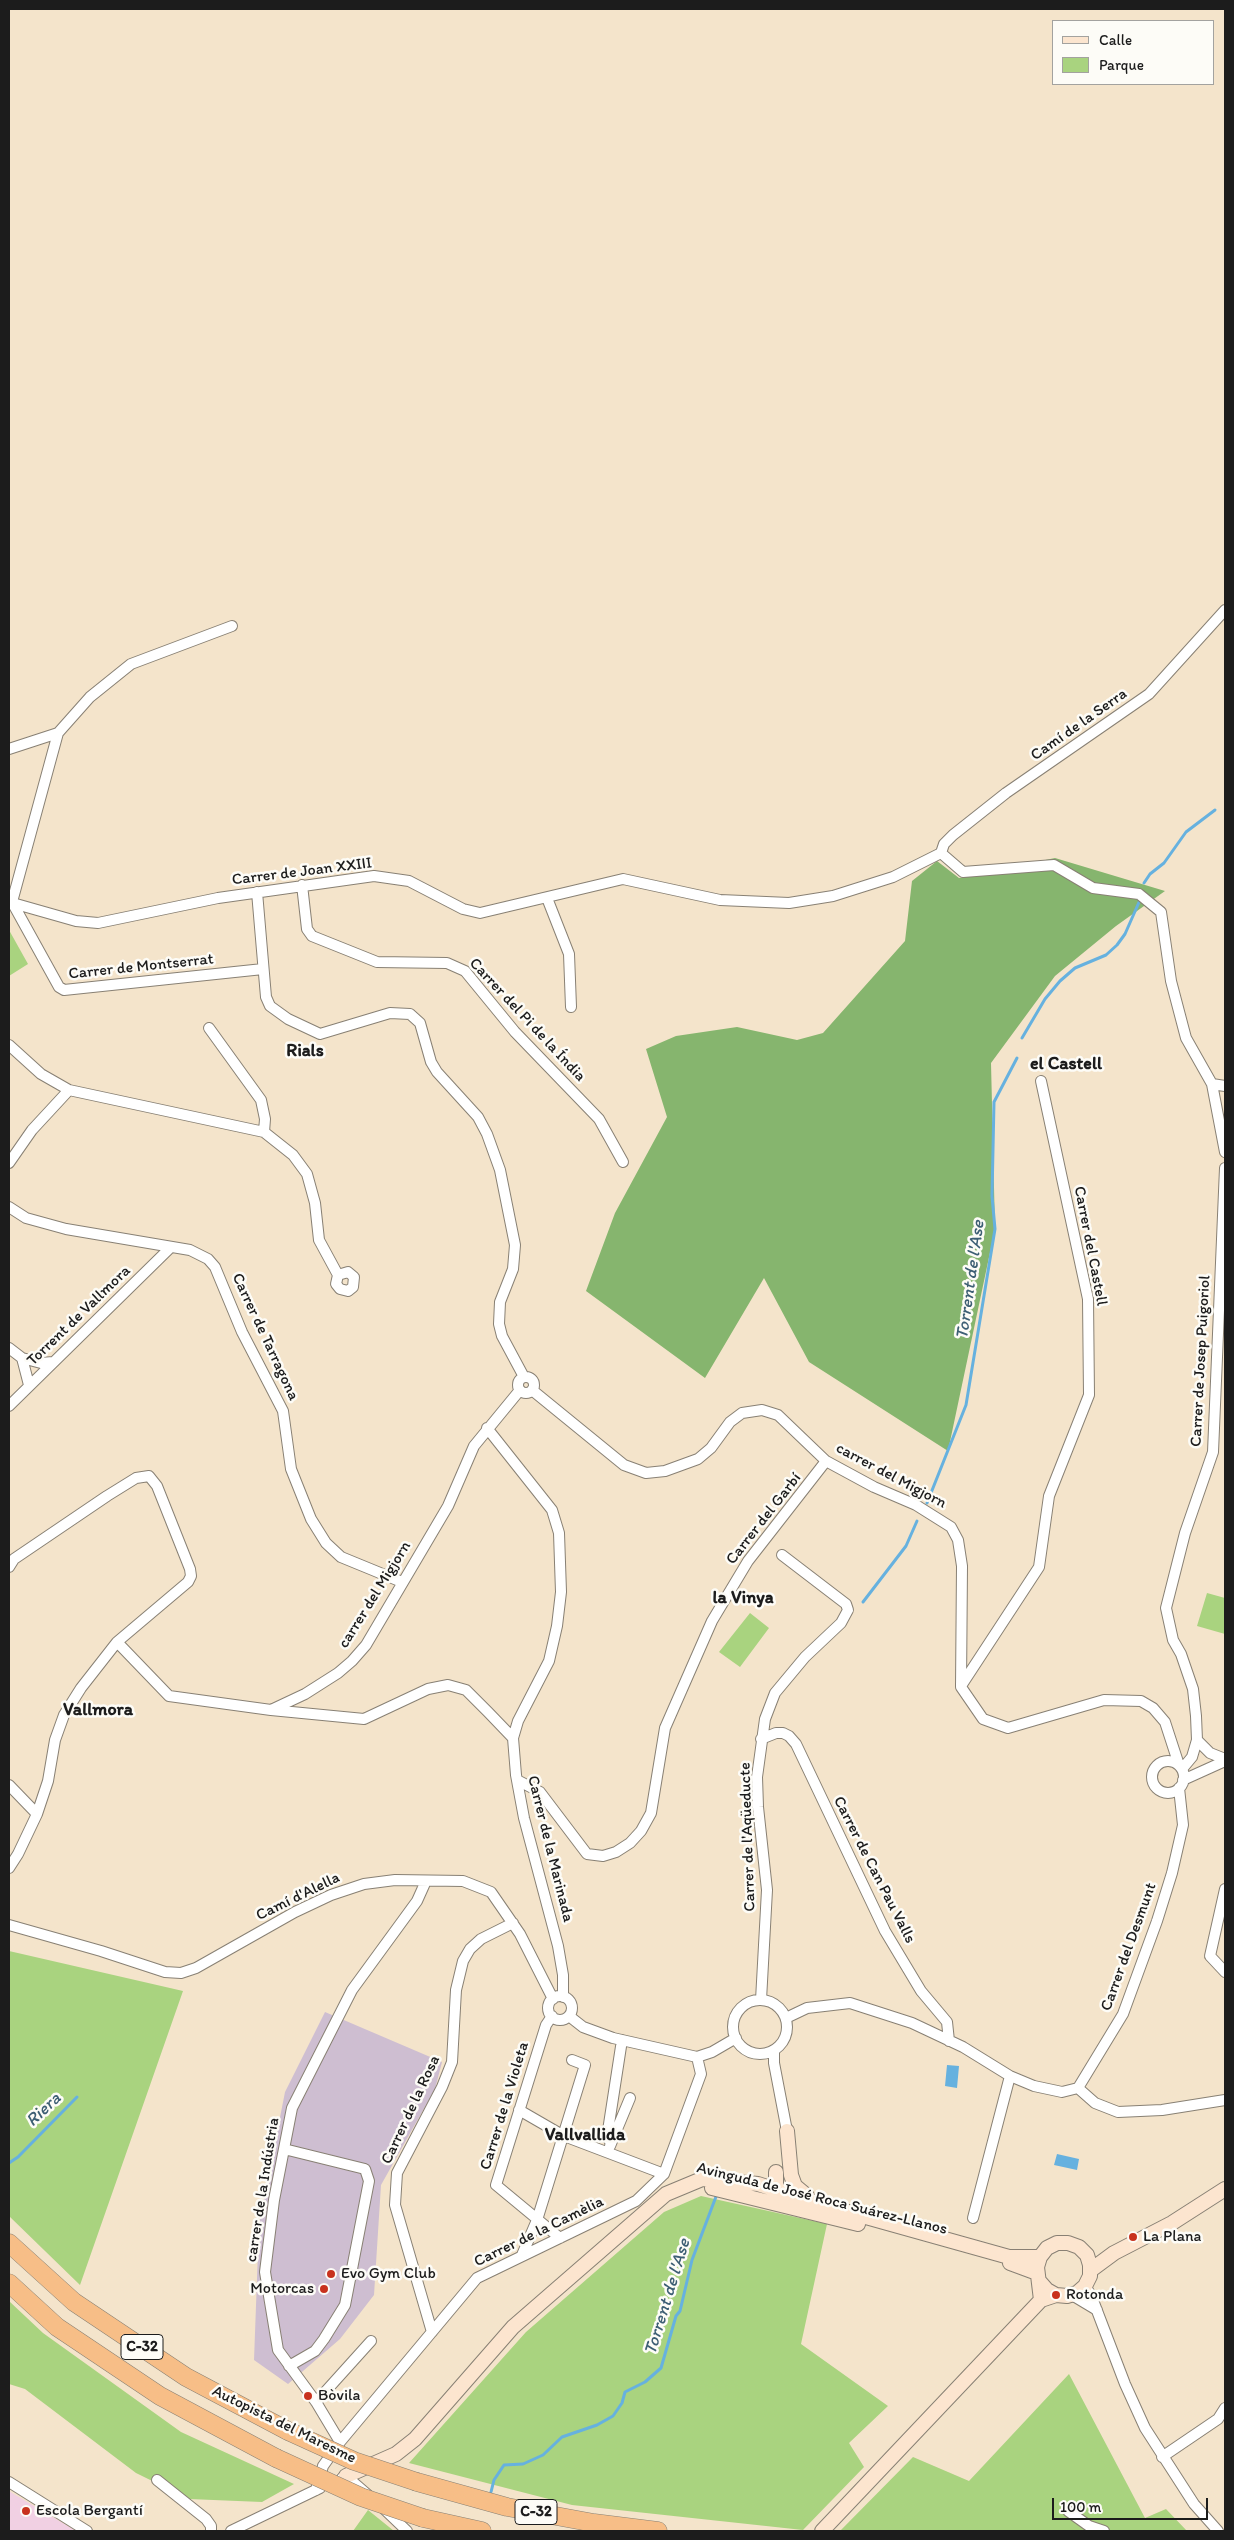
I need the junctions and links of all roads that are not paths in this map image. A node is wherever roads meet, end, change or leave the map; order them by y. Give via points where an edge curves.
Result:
1 (1225, 610) edge
2 (232, 626) dead end
3 (58, 733) junction
4 (9, 749) edge
5 (941, 853) junction
6 (302, 885) junction
7 (257, 892) junction
8 (547, 898) junction
9 (10, 902) edge
10 (263, 970) junction
11 (571, 1007) dead end
12 (209, 1028) dead end
13 (9, 1046) edge
14 (1041, 1081) dead end
15 (1212, 1084) junction
16 (1225, 1086) edge
17 (69, 1090) junction
18 (264, 1132) junction
19 (1225, 1152) edge
20 (623, 1162) dead end
21 (9, 1163) edge
22 (1225, 1168) edge
23 (9, 1207) edge
24 (1224, 1208) edge
25 (171, 1247) junction
26 (338, 1275) dead end
27 (9, 1348) edge
28 (22, 1358) junction
29 (53, 1362) junction
30 (524, 1376) junction
31 (29, 1386) junction
32 (520, 1390) junction
33 (532, 1390) junction
34 (9, 1406) edge
35 (487, 1428) junction
36 (826, 1461) junction
37 (782, 1555) dead end
38 (9, 1567) edge
39 (402, 1582) junction
40 (117, 1642) junction
41 (961, 1687) junction
42 (271, 1710) junction
43 (1169, 1734) junction
44 (513, 1738) junction
45 (760, 1739) junction
46 (1197, 1740) junction
47 (1175, 1749) junction
48 (1194, 1753) junction
49 (1225, 1760) edge
50 (1162, 1761) junction
51 (1181, 1776) junction
52 (517, 1780) junction
53 (9, 1785) edge
54 (1167, 1793) junction
55 (1181, 1807) junction
56 (37, 1814) junction
57 (9, 1868) edge
58 (426, 1881) junction
59 (1225, 1889) edge
60 (513, 1923) junction
61 (9, 1925) edge
62 (1225, 1972) edge
63 (558, 1998) junction
64 (761, 2000) junction
65 (552, 2016) junction
66 (569, 2016) junction
67 (786, 2018) junction
68 (736, 2038) junction
69 (622, 2040) junction
70 (949, 2040) junction
71 (774, 2050) junction
72 (697, 2057) junction
73 (572, 2060) dead end
74 (1010, 2076) junction
75 (1078, 2088) junction
76 (630, 2098) dead end
77 (1225, 2100) edge
78 (612, 2103) junction
79 (518, 2110) junction
80 (625, 2111) junction
81 (787, 2131) junction
82 (564, 2136) junction
83 (609, 2148) junction
84 (284, 2150) junction
85 (784, 2150) joint
86 (776, 2172) junction
87 (664, 2174) junction
88 (791, 2175) junction
89 (758, 2184) junction
90 (685, 2186) junction
91 (720, 2188) junction
92 (1225, 2189) edge
93 (781, 2192) junction
94 (823, 2205) junction
95 (973, 2218) dead end
96 (537, 2220) junction
97 (850, 2222) junction
98 (560, 2238) junction
99 (9, 2243) edge
100 (1114, 2252) junction
101 (522, 2255) junction
102 (1087, 2255) junction
103 (1040, 2257) junction
104 (1091, 2270) junction
105 (1039, 2277) junction
106 (9, 2284) edge
107 (1084, 2286) junction
108 (1056, 2295) junction
109 (1072, 2295) junction
110 (1042, 2300) junction
111 (1097, 2310) junction
112 (432, 2332) junction
113 (371, 2342) dead end
114 (286, 2363) junction
115 (316, 2402) junction
116 (1225, 2408) edge
117 (340, 2442) junction
118 (1162, 2456) junction
119 (346, 2476) junction
120 (157, 2480) dead end
121 (9, 2482) edge
122 (316, 2490) junction
123 (1068, 2511) dead end
124 (87, 2531) edge
125 (211, 2531) edge
126 (231, 2531) edge
127 (407, 2531) edge
128 (482, 2531) edge
129 (658, 2531) edge
130 (822, 2531) edge
131 (1104, 2531) edge
132 (1218, 2531) edge

1 - 5 street, Camí de la Serra via 1149,694 1006,793 953,834
2 - 3 street via 131,664 90,697
3 - 4 street
3 - 9 street
5 - 8 street, Carrer de Joan XXIII via 893,877 833,896 789,902 720,900 623,879
5 - 15 street via 963,872 1054,865 1093,888 1139,894 1161,912 1171,981 1186,1038
6 - 7 street, Carrer de Joan XXIII
6 - 8 street, Carrer de Joan XXIII via 374,876 394,878 423,887 463,909 480,913
6 - 20 street, Carrer del Pi de la Índia via 307,929 312,936 377,962 447,963 465,971 514,1032 599,1118
7 - 9 street, Carrer de Joan XXIII via 98,923 76,921
7 - 10 street
8 - 11 street via 569,954
9 - 10 street, Carrer de Montserrat via 59,987 64,990
10 - 30 street via 270,1006 315,1033 390,1013 402,1012 416,1018 431,1062 478,1117 500,1170 515,1258 500,1302 499,1324
12 - 18 street via 261,1100
13 - 17 street via 35,1070
14 - 41 street, Carrer del Castell via 1088,1298 1089,1395 1049,1496 1039,1566
15 - 16 street
15 - 19 street
17 - 18 street
17 - 21 street via 32,1130
18 - 26 street via 293,1155 308,1174 319,1240
22 - 24 street, Carrer de Josep Puigoriol
23 - 25 street, Carrer de Tarragona via 26,1218 66,1229
24 - 46 street, Carrer de Josep Puigoriol via 1213,1452 1184,1533 1166,1608 1173,1640 1193,1689
25 - 29 street, Torrent de Vallmora
25 - 39 street, Carrer de Tarragona via 200,1254 215,1267 242,1332 283,1411 294,1480 304,1507 321,1535 332,1550 350,1563
27 - 28 street
28 - 29 street via 41,1363
28 - 31 street
29 - 31 street, Torrent de Vallmora
30 - 32 street via 518,1383
30 - 33 street via 532,1379
31 - 34 street, Torrent de Vallmora
32 - 33 street via 526,1393
32 - 35 street, carrer del Migjorn
33 - 36 street, carrer del Migjorn via 624,1464 646,1473 665,1471 698,1459 711,1448 730,1422 751,1410 778,1415
35 - 39 street, carrer del Migjorn via 474,1446 448,1506
35 - 44 street via 552,1510 560,1533 561,1592 549,1661 518,1721
36 - 41 street, carrer del Migjorn via 916,1505 951,1527 958,1540 962,1566
36 - 52 street, Carrer del Garbí via 748,1561 712,1621 665,1728 651,1813 630,1843 603,1856 587,1854 540,1792
37 - 45 street, Carrer de l'Aqüeducte via 846,1604 848,1610 841,1623 805,1657 775,1693
38 - 40 street via 14,1559 107,1496 136,1478 149,1476 157,1486 191,1576
39 - 42 street, carrer del Migjorn via 366,1644 352,1661 305,1694
40 - 42 street via 169,1696
40 - 56 street via 64,1715
41 - 43 street via 983,1719 1008,1728 1088,1703 1124,1699 1142,1701 1153,1708 1165,1722
42 - 44 street via 364,1719 428,1689 448,1685 466,1690
43 - 47 street
43 - 50 street via 1168,1749
44 - 52 street, Carrer de la Marinada
45 - 64 street, Carrer de l'Aqüeducte via 758,1807 767,1890
45 - 70 street, Carrer de Can Pau Valls via 776,1733 789,1736 796,1744 885,1931 921,1991 947,2022
46 - 48 street, Carrer de Josep Puigoriol
46 - 49 street via 1210,1753
47 - 48 street
47 - 51 street
48 - 51 street, Carrer de Josep Puigoriol
49 - 51 street
50 - 51 street via 1171,1761
50 - 54 street via 1153,1769 1152,1780 1157,1789
51 - 54 street
51 - 55 street
52 - 63 street, Carrer de la Marinada via 558,1946 563,1975
53 - 56 street
54 - 55 street
55 - 75 street, Carrer del Desmunt via 1183,1824 1157,1922 1123,2014
56 - 57 street
58 - 60 street, Camí d'Alella via 463,1881 491,1892
58 - 61 street, Camí d'Alella via 364,1884 331,1895 196,1968 181,1972 150,1968 93,1948
58 - 84 street, carrer de la Indústria via 417,1902 352,1990 338,2015 292,2108
59 - 62 street via 1210,1956
60 - 63 street, Camí d'Alella
60 - 112 street, Carrer de la Rosa via 481,1939 463,1962 456,1990 452,2062 397,2173 395,2205
63 - 65 street via 549,2005
63 - 66 street via 571,2004
64 - 67 street via 776,2005
64 - 68 street via 745,2005 739,2011 733,2027
65 - 66 street via 560,2020
65 - 79 street, Carrer de la Violeta via 546,2025
66 - 69 street via 583,2027
67 - 70 street via 807,2008 850,2004 912,2023
67 - 71 street via 786,2036
68 - 71 street via 744,2049 752,2053
68 - 72 street
69 - 72 street
69 - 78 street
70 - 74 street
71 - 81 street
72 - 87 street via 701,2074
73 - 82 street via 586,2065
74 - 75 street via 1062,2092
74 - 95 street
75 - 77 street via 1095,2103 1118,2112 1162,2110
76 - 80 street
78 - 80 street
78 - 83 street via 607,2136
79 - 82 street
79 - 96 street, Carrer de la Violeta via 496,2186
80 - 83 street
81 - 85 street
81 - 88 street
82 - 83 street
82 - 96 street
83 - 87 street
84 - 114 street, carrer de la Indústria via 274,2200 266,2272 278,2350
84 - 114 street via 365,2169 368,2181 345,2305 315,2351
85 - 86 street
86 - 89 street
86 - 93 street
87 - 98 street, Carrer de la Camèlia via 636,2201
88 - 93 street via 788,2187
88 - 94 street via 801,2193
89 - 90 street, Avinguda de José Roca Suárez-Llanos via 702,2179
89 - 93 street, Avinguda de José Roca Suárez-Llanos
90 - 91 street, Avinguda de José Roca Suárez-Llanos
90 - 119 street via 666,2194 513,2327 415,2439 396,2454
91 - 93 street via 773,2196
91 - 97 street, Avinguda de José Roca Suárez-Llanos
92 - 100 street via 1172,2223
93 - 94 street, Avinguda de José Roca Suárez-Llanos
93 - 97 street via 788,2201 843,2216
94 - 103 street, Avinguda de José Roca Suárez-Llanos via 1009,2257
96 - 98 street, Carrer de la Violeta
96 - 101 street
97 - 105 street, Avinguda de José Roca Suárez-Llanos via 1018,2265
98 - 101 street, Carrer de la Camèlia
99 - 129 highway, Autopista del Maresme / C-32, bridge via 74,2302 186,2377 288,2432 354,2461 507,2507
100 - 102 street
100 - 104 street
101 - 112 street, Carrer de la Camèlia via 476,2278
102 - 103 street via 1079,2247 1062,2242 1047,2248
102 - 104 street
103 - 105 street
104 - 107 street
105 - 108 street via 1047,2290
105 - 110 street
106 - 128 highway, Autopista del Maresme / C-32, bridge via 56,2326 160,2396 276,2458 361,2497 423,2518
107 - 109 street
107 - 111 street
108 - 109 street
108 - 110 street
109 - 111 street
110 - 130 street
111 - 118 street via 1124,2384
112 - 117 street, Carrer de la Camèlia
113 - 115 street
114 - 115 street, carrer de la Indústria
115 - 117 street, carrer de la Indústria
116 - 118 street via 1218,2419
117 - 122 street, Carrer de la Camèlia via 323,2466
118 - 132 street via 1194,2504
119 - 122 street
119 - 127 street
120 - 125 street via 206,2519
121 - 124 street
122 - 126 street
123 - 131 street via 1089,2526

